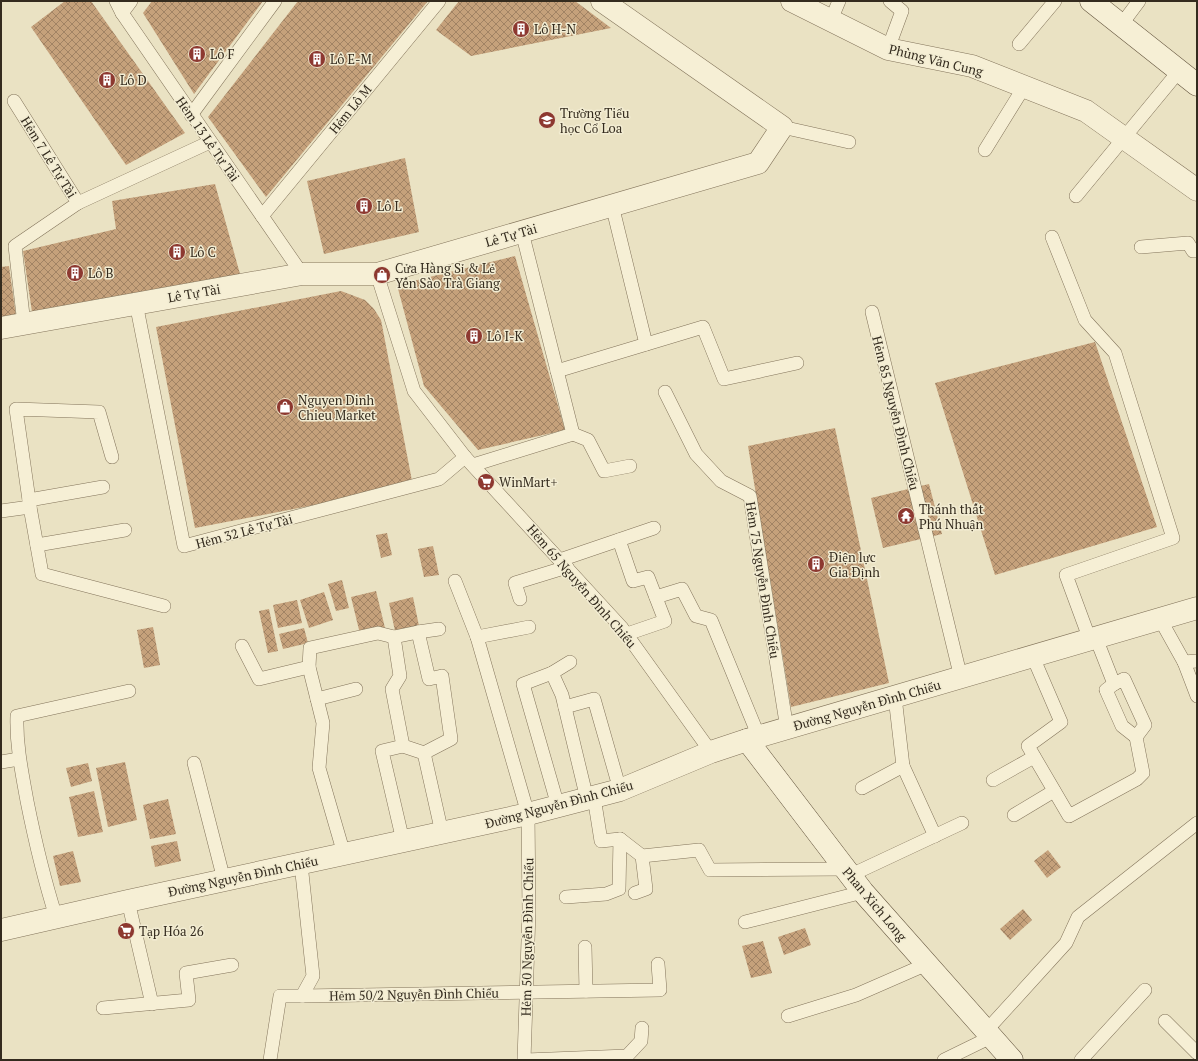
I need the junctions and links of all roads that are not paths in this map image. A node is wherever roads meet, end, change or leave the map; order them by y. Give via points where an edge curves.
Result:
1 (131, 1) edge
2 (275, 1) edge
3 (439, 1) edge
4 (602, 1) edge
5 (795, 1) edge
6 (890, 1) edge
7 (1054, 1) edge
8 (1091, 1) edge
9 (1139, 1) edge
10 (119, 7) edge
11 (835, 11) edge
12 (1121, 25) junction
13 (1019, 44) dead end
14 (888, 49) junction
15 (1179, 71) junction
16 (1197, 85) edge
17 (1024, 87) junction
18 (14, 101) dead end
19 (191, 115) junction
20 (782, 127) junction
21 (1124, 137) junction
22 (210, 142) junction
23 (849, 142) dead end
24 (985, 150) dead end
25 (1197, 190) edge
26 (1076, 196) dead end
27 (78, 203) junction
28 (612, 205) junction
29 (262, 216) junction
30 (522, 232) junction
31 (1052, 237) dead end
32 (1141, 247) dead end
33 (1197, 252) edge
34 (302, 274) junction
35 (377, 274) junction
36 (136, 303) junction
37 (872, 312) dead end
38 (24, 324) junction
39 (1, 328) edge
40 (646, 344) junction
41 (797, 363) dead end
42 (557, 371) junction
43 (665, 392) dead end
44 (573, 434) junction
45 (112, 457) dead end
46 (469, 461) junction
47 (630, 466) dead end
48 (103, 488) dead end
49 (30, 503) junction
50 (1, 511) edge
51 (654, 528) dead end
52 (125, 530) dead end
53 (620, 540) junction
54 (37, 545) junction
55 (563, 564) junction
56 (455, 581) dead end
57 (656, 597) junction
58 (520, 599) dead end
59 (164, 606) dead end
60 (1197, 608) edge
61 (1160, 620) junction
62 (529, 627) dead end
63 (439, 629) dead end
64 (418, 632) junction
65 (627, 634) junction
66 (394, 637) junction
67 (477, 637) junction
68 (1093, 639) junction
69 (242, 646) dead end
70 (1033, 657) junction
71 (1190, 661) edge
72 (570, 662) dead end
73 (309, 667) junction
74 (552, 673) junction
75 (961, 678) junction
76 (1114, 684) junction
77 (356, 689) dead end
78 (129, 691) dead end
79 (1197, 696) edge
80 (895, 697) junction
81 (317, 699) junction
82 (565, 707) junction
83 (786, 729) junction
84 (1136, 737) junction
85 (753, 739) junction
86 (402, 746) junction
87 (711, 752) junction
88 (424, 753) junction
89 (1034, 757) junction
90 (19, 759) junction
91 (1, 762) edge
92 (194, 763) dead end
93 (903, 766) junction
94 (993, 780) dead end
95 (862, 788) dead end
96 (620, 790) junction
97 (1054, 791) junction
98 (591, 798) junction
99 (558, 806) junction
100 (528, 814) junction
101 (1014, 815) dead end
102 (962, 823) dead end
103 (1197, 823) edge
104 (442, 833) junction
105 (936, 836) junction
106 (620, 839) junction
107 (403, 842) junction
108 (344, 854) junction
109 (642, 856) junction
110 (301, 864) junction
111 (853, 879) junction
112 (224, 880) junction
113 (635, 893) dead end
114 (566, 897) dead end
115 (128, 901) junction
116 (56, 918) junction
117 (745, 922) dead end
118 (1, 930) edge
119 (585, 947) dead end
120 (658, 964) dead end
121 (927, 964) junction
122 (232, 965) dead end
123 (1145, 990) dead end
124 (586, 991) junction
125 (526, 992) junction
126 (302, 996) junction
127 (152, 1004) junction
128 (103, 1008) dead end
129 (788, 1016) dead end
130 (1166, 1021) dead end
131 (642, 1028) dead end
132 (989, 1034) junction
133 (1197, 1053) edge
134 (608, 1058) edge
135 (270, 1060) edge
136 (525, 1060) edge
137 (944, 1060) edge
138 (1012, 1060) edge
139 (1080, 1060) edge

1 - 10 lane
2 - 19 lane
3 - 29 lane, Hẻm Lô M
4 - 20 street
5 - 11 street, Phùng Văn Cung
6 - 14 lane via 902,11
7 - 13 lane
8 - 12 street
9 - 12 lane
10 - 19 lane, Hẻm 13 Lê Tự Tài
11 - 14 street, Phùng Văn Cung
12 - 15 street
14 - 17 street, Phùng Văn Cung via 972,66
15 - 16 street
15 - 21 lane
17 - 21 street, Phùng Văn Cung via 1086,111
17 - 24 lane
18 - 27 lane, Hẻm 7 Lê Tự Tài
19 - 22 lane, Hẻm 13 Lê Tự Tài
20 - 23 lane
20 - 28 street, Lê Tự Tài via 758,163
21 - 25 street, Phùng Văn Cung
21 - 26 lane
22 - 27 lane
22 - 29 lane, Hẻm 13 Lê Tự Tài
27 - 38 lane, Hẻm 7 Lê Tự Tài via 15,246
28 - 30 street, Lê Tự Tài
28 - 40 lane
29 - 34 lane, Hẻm 13 Lê Tự Tài
30 - 35 street, Lê Tự Tài
30 - 42 lane
31 - 68 lane via 1085,320 1115,353 1173,538 1066,575
32 - 33 lane via 1188,243 1193,252
34 - 35 street, Lê Tự Tài
34 - 36 street, Lê Tự Tài
35 - 46 lane, Hẻm 65 Nguyễn Đình Chiểu via 414,391
36 - 38 street, Lê Tự Tài
36 - 46 lane, Hẻm 32 Lê Tự Tài via 184,546 440,479
37 - 75 lane, Hẻm 85 Nguyễn Đình Chiểu
38 - 39 street, Lê Tự Tài
40 - 41 lane via 703,327 724,379
40 - 42 lane
42 - 44 lane
43 - 83 lane, Hẻm 75 Nguyễn Đình Chiểu via 696,454 721,481 750,496
44 - 46 lane
44 - 47 lane via 588,440 604,471
45 - 49 lane via 99,412 16,409
46 - 55 lane, Hẻm 65 Nguyễn Đình Chiểu
48 - 49 lane
49 - 50 lane
49 - 54 lane
51 - 53 lane
52 - 54 lane
53 - 55 lane
53 - 57 lane via 633,581 648,577
54 - 59 lane via 42,574
55 - 58 lane via 515,583
55 - 65 lane, Hẻm 65 Nguyễn Đình Chiểu
56 - 67 lane, Hẻm 50 Nguyễn Đình Chiểu
57 - 65 lane via 665,621
57 - 85 lane via 682,589 696,616 711,620
60 - 61 street, Đường Nguyễn Đình Chiểu
61 - 68 street, Đường Nguyễn Đình Chiểu
61 - 71 lane
62 - 67 lane
63 - 64 lane
64 - 66 lane
64 - 88 lane via 429,679 442,676 451,739
65 - 87 lane, Hẻm 65 Nguyễn Đình Chiểu
66 - 73 lane via 378,633 310,648
66 - 86 lane via 400,676 392,689
67 - 100 lane, Hẻm 50 Nguyễn Đình Chiểu
68 - 70 street, Đường Nguyễn Đình Chiểu
68 - 76 lane
69 - 73 lane via 259,679
70 - 75 street, Đường Nguyễn Đình Chiểu
70 - 89 lane via 1060,722 1028,746
71 - 79 lane
72 - 74 lane
73 - 81 lane
74 - 82 lane
74 - 99 lane via 523,684
75 - 80 street, Đường Nguyễn Đình Chiểu
76 - 84 lane via 1106,690 1122,726
76 - 84 lane via 1124,679 1145,725
77 - 81 lane
78 - 90 lane via 17,716
80 - 83 street, Đường Nguyễn Đình Chiểu
80 - 93 lane
81 - 108 lane via 323,723 319,768
82 - 96 lane via 594,699
82 - 98 lane
83 - 85 street, Đường Nguyễn Đình Chiểu
84 - 97 lane via 1143,773 1137,779 1069,816
85 - 87 street, Đường Nguyễn Đình Chiểu
85 - 111 street, Phan Xich Long
86 - 88 lane
86 - 107 lane via 382,751
87 - 96 street, Đường Nguyễn Đình Chiểu
88 - 104 lane
89 - 94 lane
89 - 97 lane
90 - 91 lane
90 - 116 lane via 44,879
92 - 112 lane
93 - 95 lane
93 - 105 lane
96 - 98 street, Đường Nguyễn Đình Chiểu
97 - 101 lane
98 - 99 street, Đường Nguyễn Đình Chiểu
98 - 106 lane via 602,841
99 - 100 street, Đường Nguyễn Đình Chiểu
100 - 104 street, Đường Nguyễn Đình Chiểu
100 - 125 lane, Hẻm 50 Nguyễn Đình Chiểu via 529,911
102 - 105 lane
103 - 132 lane via 1078,917 1066,942
104 - 107 street, Đường Nguyễn Đình Chiểu
105 - 111 lane
106 - 109 lane
106 - 114 lane via 620,890 606,894
107 - 108 street, Đường Nguyễn Đình Chiểu
108 - 110 street, Đường Nguyễn Đình Chiểu
109 - 111 lane via 699,850 710,870
109 - 113 lane via 646,889
110 - 112 street, Đường Nguyễn Đình Chiểu
110 - 126 lane via 313,976
111 - 117 lane
111 - 121 street, Phan Xich Long
112 - 115 street, Đường Nguyễn Đình Chiểu
115 - 116 street, Đường Nguyễn Đình Chiểu
115 - 127 lane
116 - 118 street, Đường Nguyễn Đình Chiểu
119 - 124 lane
120 - 124 lane, Hẻm 50/2 Nguyễn Đình Chiểu via 660,990
121 - 129 lane via 856,995
121 - 132 street, Phan Xich Long
122 - 127 lane via 186,973 189,1000
123 - 139 lane
124 - 125 lane, Hẻm 50/2 Nguyễn Đình Chiểu
125 - 126 lane, Hẻm 50/2 Nguyễn Đình Chiểu
125 - 136 lane, Hẻm 50 Nguyễn Đình Chiểu
126 - 135 lane, Hẻm 50/2 Nguyễn Đình Chiểu via 280,996
127 - 128 lane
130 - 133 lane
131 - 134 lane via 641,1041 627,1056
132 - 137 lane
132 - 138 street, Phan Xich Long
134 - 136 lane

